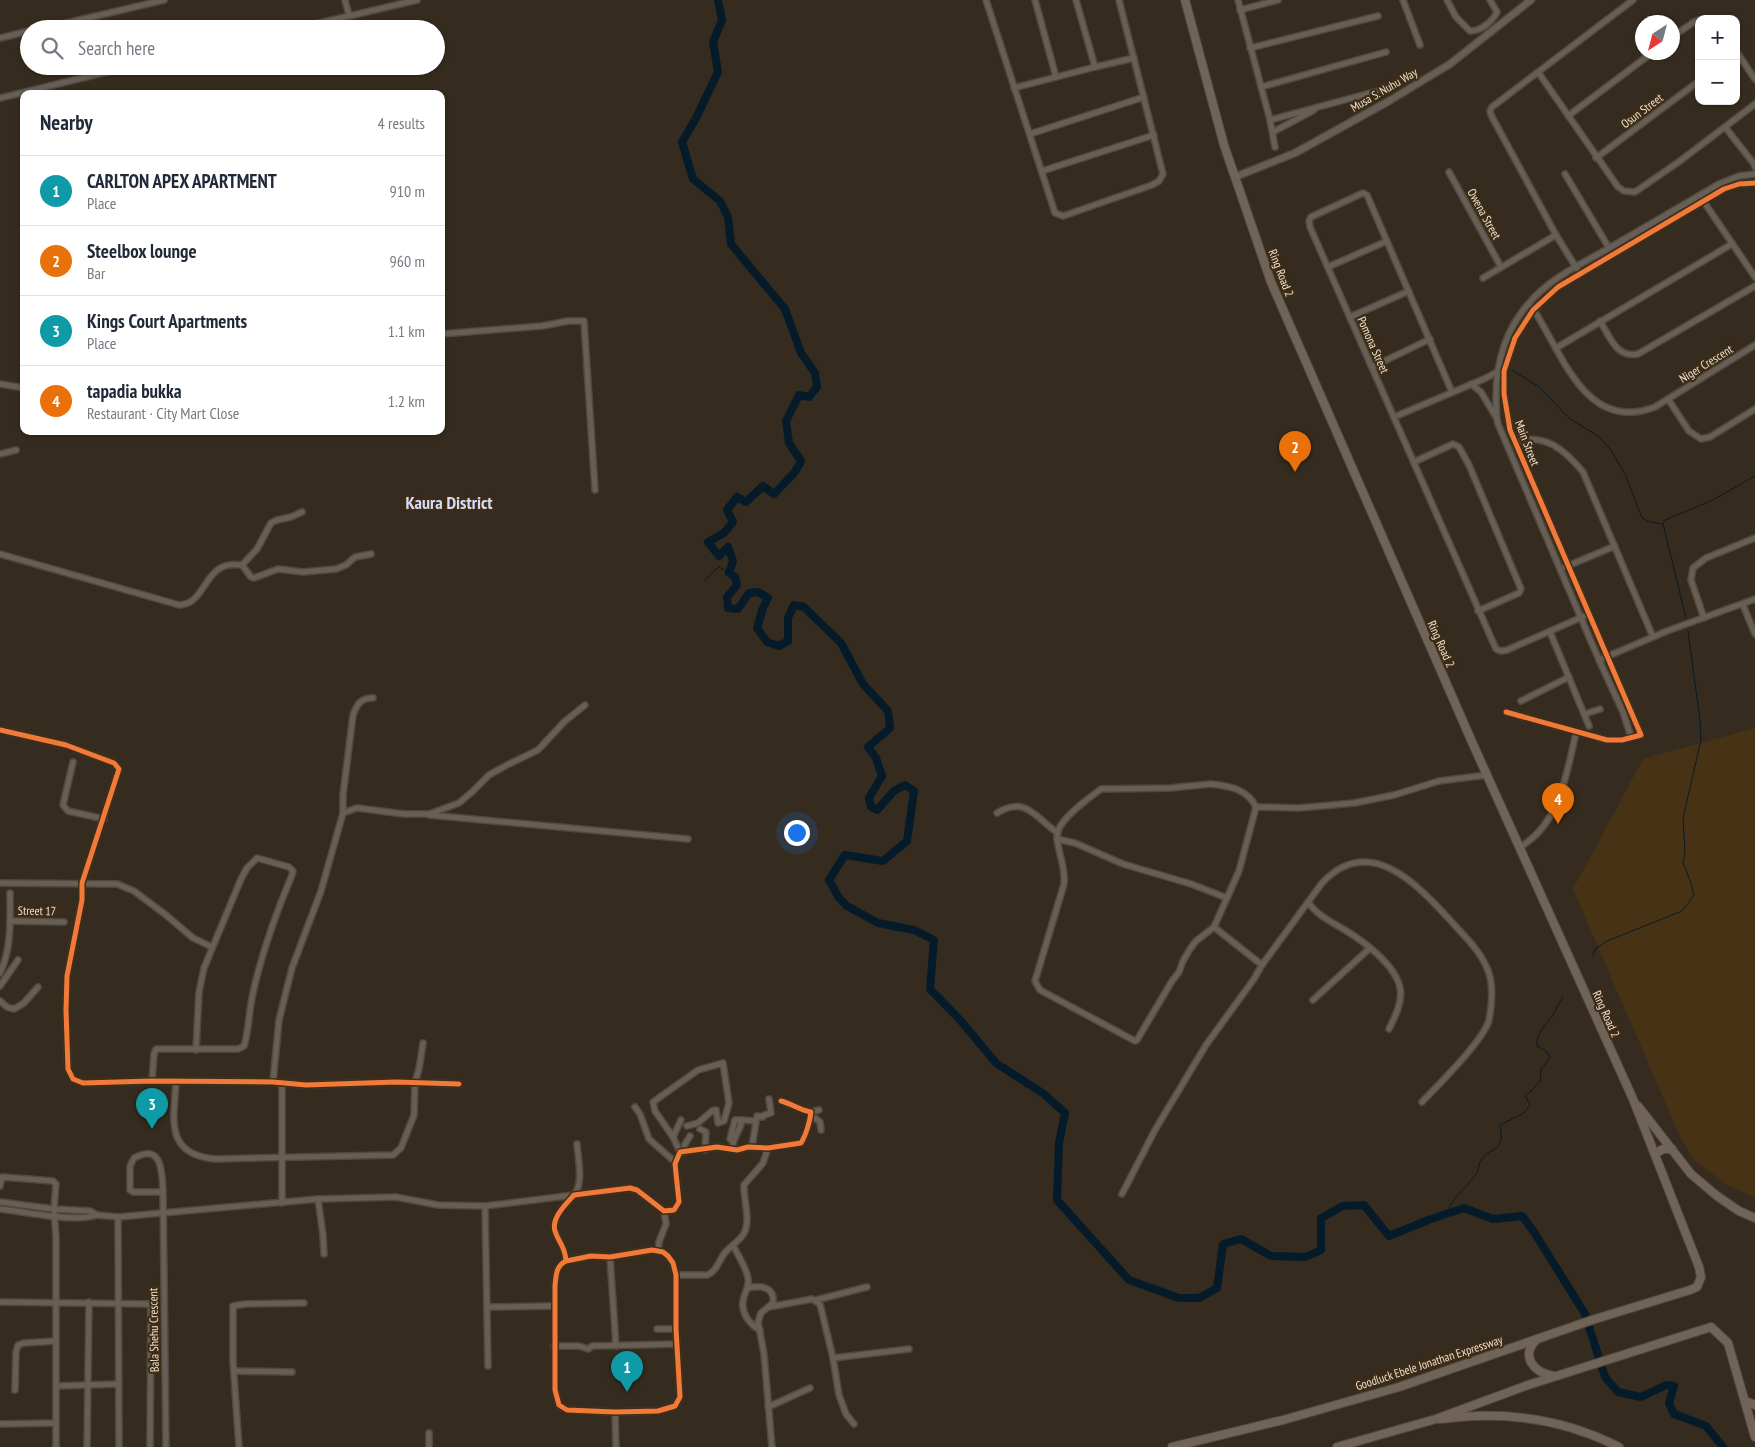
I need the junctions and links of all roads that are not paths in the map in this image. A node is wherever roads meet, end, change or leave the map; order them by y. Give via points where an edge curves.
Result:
1 (164, 0) edge
2 (345, 0) edge
3 (417, 0) edge
4 (986, 0) edge
5 (1035, 0) edge
6 (1076, 0) edge
7 (1119, 0) edge
8 (1185, 0) edge
9 (1238, 0) edge
10 (1278, 0) edge
11 (1403, 0) edge
12 (1446, 0) edge
13 (1490, 0) edge
14 (1531, 0) edge
15 (1634, 0) edge
16 (1240, 10) junction
17 (349, 15) junction
18 (1378, 16) dead end
19 (79, 20) edge
20 (329, 20) edge
21 (1695, 22) edge
22 (1680, 32) edge
23 (20, 34) edge
24 (0, 38) edge
25 (1420, 44) dead end
26 (1250, 48) junction
27 (1386, 52) dead end
28 (1740, 56) edge
29 (1134, 58) junction
30 (1642, 60) edge
31 (1095, 67) junction
32 (1538, 72) junction
33 (94, 75) edge
34 (1056, 77) junction
35 (1755, 79) edge
36 (1695, 84) edge
37 (1261, 87) junction
38 (1014, 88) junction
39 (1390, 88) dead end
40 (33, 90) edge
41 (20, 93) edge
42 (1144, 97) junction
43 (0, 98) edge
44 (1755, 104) edge
45 (1323, 106) junction
46 (1568, 116) junction
47 (1270, 120) junction
48 (1725, 127) junction
49 (1273, 132) junction
50 (1030, 134) junction
51 (1154, 135) junction
52 (1275, 147) dead end
53 (1596, 158) junction
54 (1755, 164) edge
55 (1042, 171) junction
56 (1449, 172) dead end
57 (1565, 174) dead end
58 (1755, 174) edge
59 (1234, 177) junction
60 (1755, 183) edge
61 (1700, 195) junction
62 (1704, 201) junction
63 (1556, 235) junction
64 (1387, 241) junction
65 (1732, 244) junction
66 (1609, 248) junction
67 (1328, 267) junction
68 (1501, 267) junction
69 (1576, 267) junction
70 (1580, 274) junction
71 (1755, 277) edge
72 (1483, 278) dead end
73 (1755, 286) edge
74 (1409, 291) junction
75 (1529, 303) junction
76 (1533, 310) junction
77 (1350, 317) junction
78 (1600, 322) junction
79 (445, 334) edge
80 (1430, 339) junction
81 (1755, 345) edge
82 (1556, 348) junction
83 (1372, 367) junction
84 (1504, 371) junction
85 (1497, 372) junction
86 (1484, 379) junction
87 (1496, 381) junction
88 (1504, 381) junction
89 (0, 384) edge
90 (1471, 384) junction
91 (20, 387) edge
92 (1452, 392) junction
93 (1668, 399) junction
94 (1755, 409) edge
95 (1394, 417) junction
96 (1497, 419) junction
97 (1515, 442) junction
98 (16, 450) dead end
99 (0, 454) edge
100 (1414, 462) junction
101 (595, 490) dead end
102 (302, 512) dead end
103 (1755, 538) edge
104 (1615, 546) junction
105 (0, 554) edge
106 (371, 554) dead end
107 (242, 566) junction
108 (1568, 566) junction
109 (1560, 569) junction
110 (1755, 599) edge
111 (1743, 605) junction
112 (1478, 611) junction
113 (1589, 614) junction
114 (1581, 617) junction
115 (1704, 618) junction
116 (1550, 632) junction
117 (1755, 634) edge
118 (1653, 637) junction
119 (1607, 657) junction
120 (1599, 660) junction
121 (1569, 677) junction
122 (1617, 679) junction
123 (1609, 683) junction
124 (373, 698) dead end
125 (1521, 701) dead end
126 (585, 705) dead end
127 (1600, 709) dead end
128 (1630, 710) junction
129 (1506, 712) dead end
130 (1623, 712) junction
131 (1585, 714) junction
132 (1589, 726) dead end
133 (0, 730) edge
134 (1576, 733) junction
135 (1631, 737) junction
136 (73, 762) dead end
137 (1487, 775) junction
138 (1256, 806) junction
139 (343, 813) junction
140 (997, 813) dead end
141 (421, 815) junction
142 (104, 819) junction
143 (1057, 836) junction
144 (688, 839) dead end
145 (1520, 847) junction
146 (0, 883) edge
147 (82, 883) junction
148 (10, 893) dead end
149 (1227, 898) junction
150 (1308, 902) junction
151 (10, 921) junction
152 (64, 922) dead end
153 (1214, 927) junction
154 (212, 948) junction
155 (1370, 948) junction
156 (18, 960) dead end
157 (1262, 965) junction
158 (0, 973) edge
159 (0, 986) edge
160 (38, 987) dead end
161 (1313, 1000) dead end
162 (0, 1001) edge
163 (1389, 1029) dead end
164 (423, 1043) dead end
165 (196, 1050) junction
166 (152, 1081) junction
167 (176, 1082) junction
168 (274, 1082) junction
169 (415, 1082) junction
170 (282, 1083) junction
171 (459, 1084) dead end
172 (769, 1099) dead end
173 (1633, 1099) junction
174 (781, 1101) dead end
175 (1422, 1102) dead end
176 (635, 1107) dead end
177 (819, 1110) dead end
178 (811, 1114) junction
179 (681, 1120) dead end
180 (756, 1121) junction
181 (687, 1126) dead end
182 (700, 1129) dead end
183 (821, 1130) dead end
184 (690, 1136) dead end
185 (673, 1137) junction
186 (577, 1144) dead end
187 (752, 1147) junction
188 (732, 1148) junction
189 (768, 1148) junction
190 (705, 1150) junction
191 (1672, 1150) junction
192 (682, 1152) junction
193 (1655, 1154) junction
194 (282, 1158) junction
195 (676, 1162) junction
196 (0, 1186) edge
197 (163, 1192) junction
198 (1122, 1194) dead end
199 (574, 1195) junction
200 (318, 1199) junction
201 (0, 1202) edge
202 (282, 1203) junction
203 (485, 1206) junction
204 (0, 1209) edge
205 (54, 1209) junction
206 (664, 1211) junction
207 (163, 1213) junction
208 (97, 1215) junction
209 (55, 1216) junction
210 (118, 1217) junction
211 (1755, 1218) edge
212 (733, 1245) junction
213 (658, 1250) junction
214 (324, 1254) dead end
215 (610, 1257) junction
216 (566, 1261) junction
217 (676, 1275) junction
218 (867, 1287) dead end
219 (748, 1288) junction
220 (1694, 1289) joint
221 (815, 1300) junction
222 (0, 1302) edge
223 (56, 1302) junction
224 (88, 1302) junction
225 (118, 1303) junction
226 (304, 1303) dead end
227 (554, 1306) junction
228 (488, 1307) junction
229 (769, 1307) junction
230 (657, 1329) dead end
231 (676, 1329) junction
232 (760, 1330) junction
233 (1538, 1338) junction
234 (56, 1342) junction
235 (677, 1344) junction
236 (554, 1346) junction
237 (616, 1346) junction
238 (908, 1349) dead end
239 (833, 1358) junction
240 (488, 1366) dead end
241 (234, 1371) junction
242 (292, 1372) dead end
243 (1555, 1377) junction
244 (87, 1384) junction
245 (119, 1384) junction
246 (57, 1386) junction
247 (810, 1388) dead end
248 (15, 1390) dead end
249 (1745, 1401) junction
250 (1755, 1405) edge
251 (768, 1407) junction
252 (615, 1412) junction
253 (1436, 1419) junction
254 (56, 1423) junction
255 (0, 1424) edge
256 (854, 1424) dead end
257 (429, 1433) dead end
258 (1755, 1437) edge
259 (56, 1447) edge
260 (87, 1447) edge
261 (119, 1447) edge
262 (150, 1447) edge
263 (166, 1447) edge
264 (239, 1447) edge
265 (429, 1447) edge
266 (616, 1447) edge
267 (772, 1447) edge
268 (1172, 1447) edge
269 (1337, 1447) edge
270 (1619, 1447) edge

1 - 19 street
2 - 17 street
3 - 17 street
4 - 38 street
5 - 34 street
6 - 31 street
7 - 29 street
8 - 59 main road, Ring Road 2
9 - 16 street
10 - 16 street
11 - 25 street
12 - 13 street via 1470,31 1477,31 1498,12
14 - 59 street, Musa S. Nuhu Way via 1450,64 1389,101 1296,153
15 - 32 street
16 - 26 street
17 - 20 street
18 - 26 street
21 - 22 street
23 - 24 street
26 - 37 street
27 - 37 street
28 - 35 street
29 - 31 street
29 - 42 street
30 - 46 street
31 - 34 street
32 - 46 street
32 - 63 street via 1490,111
33 - 40 street
34 - 38 street
36 - 53 street, Osun Street
37 - 47 street
38 - 50 street
39 - 45 street
41 - 43 street
42 - 50 street
42 - 51 street
44 - 48 street
45 - 47 street
45 - 49 street
46 - 53 street
47 - 49 street
48 - 53 street via 1635,192 1618,187
48 - 54 street
49 - 52 street
50 - 55 street
51 - 55 street
51 - 55 street via 1163,174 1159,181 1063,216 1055,213
56 - 68 street, Owena Street
57 - 66 street
58 - 61 street, Main Street via 1729,179
59 - 137 main road, Ring Road 2 via 1289,324
60 - 62 street, Main Street via 1731,186
61 - 62 street
61 - 66 street, Main Street
62 - 65 street
62 - 70 street, Main Street
63 - 68 street
63 - 69 street
64 - 67 street
64 - 67 street, Pomona Street via 1369,198 1363,193 1310,219 1310,227
64 - 74 street, Pomona Street
65 - 71 street
65 - 78 street
66 - 69 street, Main Street
67 - 77 street, Pomona Street
68 - 72 street
69 - 70 street
69 - 75 street, Main Street via 1546,286
70 - 76 street, Main Street via 1554,290
73 - 78 street via 1638,354 1625,354 1618,350
74 - 77 street
74 - 80 street, Pomona Street
75 - 76 street, Niger Crescent
75 - 85 street, Main Street via 1507,338
76 - 82 street, Niger Crescent
76 - 84 street, Main Street via 1515,338
77 - 83 street, Pomona Street
78 - 82 street
79 - 101 street via 584,321
80 - 83 street
80 - 92 street, Pomona Street
81 - 93 street, Niger Crescent
82 - 93 street, Niger Crescent via 1577,384 1603,406 1620,412 1638,412
83 - 95 street, Pomona Street
84 - 85 street
84 - 88 street, Main Street
85 - 86 street
85 - 87 street, Main Street
86 - 87 street
86 - 90 street
87 - 88 street
87 - 96 street, Main Street
88 - 97 street, Main Street via 1506,413
89 - 91 street
90 - 92 street
90 - 96 street via 1481,392
92 - 95 street
93 - 94 street via 1689,431 1701,439 1710,437
95 - 100 street, Pomona Street
96 - 109 street, Main Street
97 - 104 street via 1546,441 1579,467
97 - 108 street, Main Street
98 - 99 street
100 - 112 street, Pomona Street
100 - 112 street via 1457,445 1495,525 1521,589 1519,593
102 - 107 street via 270,523 257,549
103 - 115 street via 1706,558 1693,568 1691,580
104 - 108 street
104 - 118 street
105 - 107 street via 179,605 194,599 218,569 230,564
106 - 107 street via 355,557 336,569 303,572 278,569 254,578
108 - 109 street
108 - 113 street, Main Street
109 - 114 street, Main Street
110 - 111 street
111 - 115 street
111 - 117 street
112 - 116 street, Pomona Street via 1496,649 1500,651
113 - 114 street, Pomona Street
113 - 119 street, Main Street
114 - 116 street, Pomona Street
114 - 120 street, Main Street
115 - 118 street
116 - 121 street
118 - 119 street
119 - 120 street
119 - 122 street, Main Street
120 - 123 street, Main Street
121 - 125 street
121 - 131 street
122 - 123 street
122 - 128 street, Main Street
123 - 130 street, Main Street
124 - 139 street via 357,704 353,715
126 - 141 street via 538,750 489,775 459,803
127 - 131 street
128 - 130 street
128 - 135 street, Main Street via 1640,736
129 - 134 street
130 - 135 street, Main Street
131 - 132 street
133 - 142 street via 66,745 117,766 119,773
134 - 135 street via 1606,740
134 - 145 street via 1563,789 1554,811 1537,835
136 - 142 street via 64,808
137 - 138 street via 1439,781 1354,803 1300,808
137 - 145 main road, Ring Road 2
138 - 143 street via 1238,788 1219,785 1102,789 1064,821
138 - 149 street via 1239,871
139 - 141 street via 357,808
139 - 168 street via 321,891 292,968 279,1020
140 - 143 street via 1009,808 1029,810
141 - 144 street
142 - 147 street
143 - 149 street via 1123,864
143 - 153 street via 1065,871 1064,884 1035,981 1040,990 1136,1041 1190,949
145 - 173 main road, Ring Road 2
146 - 147 street
147 - 154 street via 109,883 134,891 193,938
147 - 166 street via 82,900 67,976 70,1075 83,1083
148 - 151 street
149 - 153 street
150 - 155 street via 1318,913
150 - 157 street
150 - 175 street via 1330,875 1341,867 1363,861 1375,862 1416,885 1479,952 1491,979 1488,1021 1476,1042
151 - 152 street, Street 17
151 - 158 street via 7,953
153 - 157 street
154 - 165 street via 201,982
154 - 165 street via 241,879 252,862 261,858 293,870 259,967 243,1048
155 - 161 street
155 - 163 street via 1395,976 1400,988 1400,1001
156 - 159 street
157 - 198 street via 1206,1045 1142,1152
160 - 162 street via 14,1009
164 - 169 street
165 - 166 street via 156,1049
166 - 167 street
167 - 168 street
167 - 194 street via 174,1133 189,1150 200,1157 215,1159
168 - 170 street
169 - 170 street
169 - 171 street
169 - 194 street via 414,1115 405,1141 396,1154
170 - 194 street
172 - 180 street via 771,1113 757,1116
173 - 191 main road
173 - 193 main road, Ring Road 2
174 - 178 street
176 - 195 street via 649,1139
177 - 178 street
178 - 183 street via 820,1122
178 - 189 street via 801,1142
179 - 185 street
180 - 187 street
180 - 188 street via 736,1120 730,1134
181 - 185 street via 698,1124 712,1110 716,1110 718,1123 724,1121 729,1103 723,1063 698,1070 652,1102
182 - 190 street via 706,1132
184 - 192 street
185 - 192 street
186 - 199 street via 579,1183
187 - 188 street
187 - 189 street
188 - 190 street
189 - 212 street via 763,1163 744,1185 746,1231
190 - 192 street
191 - 193 main road via 1663,1149
191 - 211 main road via 1691,1174 1717,1196
192 - 195 street
193 - 220 main road, Ring Road 2 via 1699,1267 1701,1277
194 - 202 street
195 - 206 street via 679,1202 674,1210
196 - 205 street via 2,1177 54,1182 57,1187
197 - 197 street via 162,1165 157,1158 146,1154 134,1158 130,1166 130,1190
197 - 207 street, Bala Shehu Crescent
199 - 203 street
199 - 206 street via 630,1188
199 - 216 street via 554,1225 564,1246
200 - 202 street
200 - 203 street via 396,1197 438,1205
200 - 214 street
201 - 205 street
202 - 207 street
203 - 228 street
204 - 209 street
205 - 208 street via 90,1211
205 - 209 street
206 - 213 street via 666,1224
207 - 210 street
207 - 263 street, Bala Shehu Crescent
208 - 209 street via 85,1218
208 - 210 street
209 - 223 street
210 - 225 street
212 - 217 street via 712,1273
212 - 219 street via 748,1278
213 - 215 street
213 - 217 street via 668,1256
215 - 216 street via 598,1255
215 - 237 street
216 - 227 street via 556,1271
217 - 231 street
218 - 221 street
219 - 229 street via 772,1291 773,1300
219 - 232 street via 743,1312
220 - 233 main road, Goodluck Ebele Jonathan Expressway
221 - 229 street
221 - 239 street via 823,1310
222 - 223 street
223 - 224 street
223 - 234 street
224 - 225 street
224 - 244 street
225 - 245 street
225 - 262 street via 146,1303 151,1306
226 - 241 street via 232,1306
227 - 228 street
227 - 236 street
228 - 240 street
229 - 232 street via 759,1317
230 - 231 street
231 - 235 street
232 - 251 street
233 - 243 main road via 1529,1350 1529,1358 1538,1372
233 - 268 main road, Goodluck Ebele Jonathan Expressway via 1352,1400
234 - 246 street
234 - 248 street via 18,1345
235 - 237 street
235 - 252 street via 680,1396 675,1406 658,1411
236 - 237 street via 588,1349 592,1346
236 - 252 street via 555,1390 559,1405 567,1410
238 - 239 street
239 - 256 street via 839,1396
241 - 242 street
241 - 264 street
243 - 249 main road via 1711,1327 1728,1343
243 - 253 main road
244 - 245 street
244 - 246 street
244 - 260 street
245 - 261 street
246 - 254 street
247 - 251 street
249 - 250 main road
249 - 258 main road
251 - 267 street
252 - 266 street
253 - 269 main road
253 - 270 main road via 1524,1418 1572,1428
254 - 255 street
254 - 259 street
257 - 265 street

